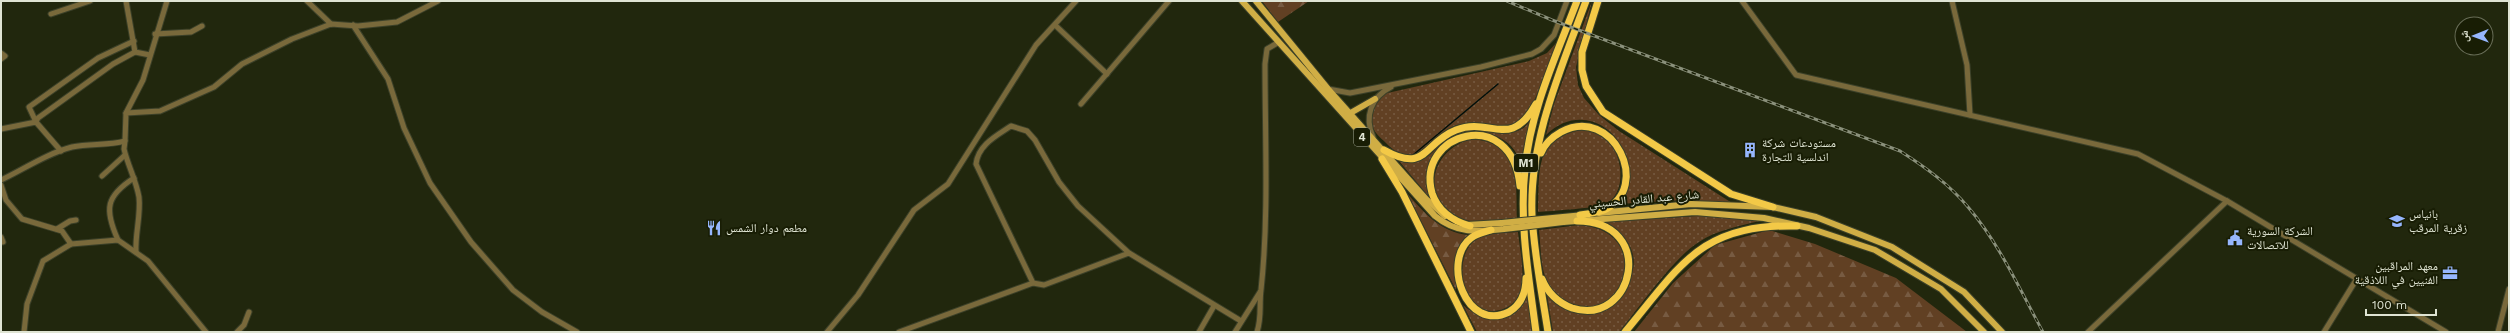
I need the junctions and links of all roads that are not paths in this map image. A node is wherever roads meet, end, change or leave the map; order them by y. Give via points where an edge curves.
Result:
1 (126, 1) edge
2 (167, 1) edge
3 (307, 1) edge
4 (438, 1) edge
5 (1076, 1) edge
6 (1169, 1) edge
7 (1242, 1) edge
8 (1256, 1) edge
9 (1567, 1) edge
10 (1577, 1) edge
11 (1586, 1) edge
12 (1598, 1) edge
13 (1742, 1) edge
14 (1952, 1) edge
15 (86, 2) edge
16 (51, 14) dead end
17 (332, 24) junction
18 (1055, 25) junction
19 (202, 26) dead end
20 (353, 26) junction
21 (155, 34) junction
22 (134, 40) junction
23 (1279, 42) junction
24 (135, 52) junction
25 (1, 53) edge
26 (150, 54) junction
27 (1, 59) edge
28 (1107, 74) junction
29 (1397, 84) junction
30 (1328, 89) junction
31 (1544, 92) junction
32 (1375, 99) junction
33 (1081, 104) dead end
34 (126, 113) junction
35 (1350, 113) junction
36 (1970, 115) junction
37 (1344, 117) junction
38 (36, 122) junction
39 (1, 129) edge
40 (1373, 138) junction
41 (125, 142) junction
42 (1384, 150) junction
43 (61, 151) junction
44 (125, 155) junction
45 (1382, 159) junction
46 (1535, 169) junction
47 (102, 176) dead end
48 (134, 178) junction
49 (1, 180) edge
50 (1, 185) edge
51 (4, 201) edge
52 (2227, 201) junction
53 (1773, 207) junction
54 (1523, 216) junction
55 (1578, 218) junction
56 (76, 220) dead end
57 (1470, 226) junction
58 (1503, 226) junction
59 (1797, 226) junction
60 (57, 229) junction
61 (1492, 230) junction
62 (118, 240) junction
63 (71, 244) junction
64 (136, 252) junction
65 (1129, 253) junction
66 (1526, 254) junction
67 (1537, 264) junction
68 (2356, 280) junction
69 (1033, 283) junction
70 (2509, 289) edge
71 (1260, 292) junction
72 (1214, 306) junction
73 (249, 312) dead end
74 (1241, 321) junction
75 (24, 332) edge
76 (206, 332) edge
77 (237, 332) edge
78 (577, 332) edge
79 (827, 332) edge
80 (899, 332) edge
81 (1199, 332) edge
82 (1235, 332) edge
83 (1257, 332) edge
84 (1471, 332) edge
85 (1536, 332) edge
86 (1548, 332) edge
87 (1625, 332) edge
88 (1984, 332) edge
89 (2002, 332) edge
90 (2088, 332) edge
91 (2324, 332) edge
92 (2446, 332) edge
93 (2498, 332) edge

1 - 22 street
2 - 21 street
3 - 17 street
4 - 20 street via 397,22
5 - 18 street
6 - 28 street
7 - 23 main road, 4
8 - 30 main road, 4
9 - 29 street via 1554,35 1542,49 1532,54
10 - 31 highway, M1
11 - 46 highway, M1 via 1545,117
12 - 53 highway via 1582,52 1582,70 1586,86 1603,112 1732,194
13 - 36 street via 1796,75
14 - 36 street via 1967,65
15 - 16 street
17 - 20 street
17 - 34 street via 292,39 242,64 214,87 160,111
18 - 28 street
18 - 79 street via 1036,45 948,184 914,210 858,295
19 - 21 street via 191,32
20 - 78 street via 388,79 404,128 430,183 471,242 513,290 542,312
21 - 26 street
22 - 24 street
22 - 38 street via 98,58 29,107
23 - 37 main road, 4
23 - 71 street via 1267,49 1265,64 1265,257
24 - 26 street
24 - 38 street via 113,64
25 - 27 street via 5,56
26 - 34 street via 143,80
28 - 33 street
29 - 30 street via 1350,93
29 - 32 street via 1383,91
30 - 35 main road, 4
31 - 42 highway via 1528,119 1518,127 1507,130 1468,127 1456,130 1413,160 1397,157
31 - 54 highway, M1 via 1534,122 1525,168
32 - 35 main road
32 - 40 street via 1369,113
34 - 41 street
35 - 37 main road
35 - 40 main road, 4
36 - 52 street via 2138,154
37 - 45 main road, 4
38 - 39 street
38 - 43 street
40 - 42 main road, 4
41 - 43 street
41 - 44 street
42 - 57 main road, 4 via 1439,212 1456,222
43 - 49 street
44 - 47 street
44 - 48 street
45 - 61 main road, 4 via 1422,204 1441,221 1462,231
45 - 84 highway via 1402,192
46 - 55 highway via 1543,147 1565,130 1591,128 1607,135 1613,141 1623,155 1625,165 1621,194 1605,209
46 - 67 highway, M1 via 1532,214
48 - 62 street via 116,190 110,205
48 - 64 street via 140,212
50 - 51 street
51 - 60 street via 22,218
52 - 68 street
52 - 90 street
53 - 55 main road, شارع عبد القادر الحسيني via 1690,204
53 - 89 main road, شارع عبد القادر الحسيني via 1816,217 1892,247 1964,292
54 - 57 highway via 1519,170 1510,152 1499,142 1486,137 1466,136 1453,141 1442,150 1435,161 1430,181 1433,195 1440,207 1450,217
54 - 66 highway, M1
55 - 58 main road, شارع عبد القادر الحسيني, bridge
55 - 59 main road, شارع عبد القادر الحسيني via 1696,212 1729,213
55 - 67 highway via 1615,232 1624,244 1629,258 1629,272 1618,295 1608,304 1596,309 1580,310 1568,306 1546,288
56 - 60 street
57 - 58 main road, 4
58 - 61 main road, 4
59 - 87 highway via 1750,228 1735,231 1709,243 1672,275
59 - 88 main road, شارع عبد القادر الحسيني via 1875,250 1941,289
60 - 63 street via 62,231
61 - 66 highway via 1476,235 1468,241 1459,259 1461,291 1468,305 1476,311 1496,316 1506,313 1518,304 1525,289
62 - 63 street
62 - 64 street
63 - 75 street via 43,261 27,304
64 - 76 street via 148,261
65 - 69 street via 1044,285
65 - 69 street via 1078,206 1059,182 1031,136 1011,126 987,142 976,157 976,164
65 - 72 street
66 - 85 highway, M1
67 - 86 highway, M1
68 - 91 street
68 - 92 street
69 - 80 street
70 - 93 street
71 - 74 street
71 - 83 street via 1262,319
72 - 74 street
72 - 81 street
73 - 77 street via 244,325
74 - 82 street

